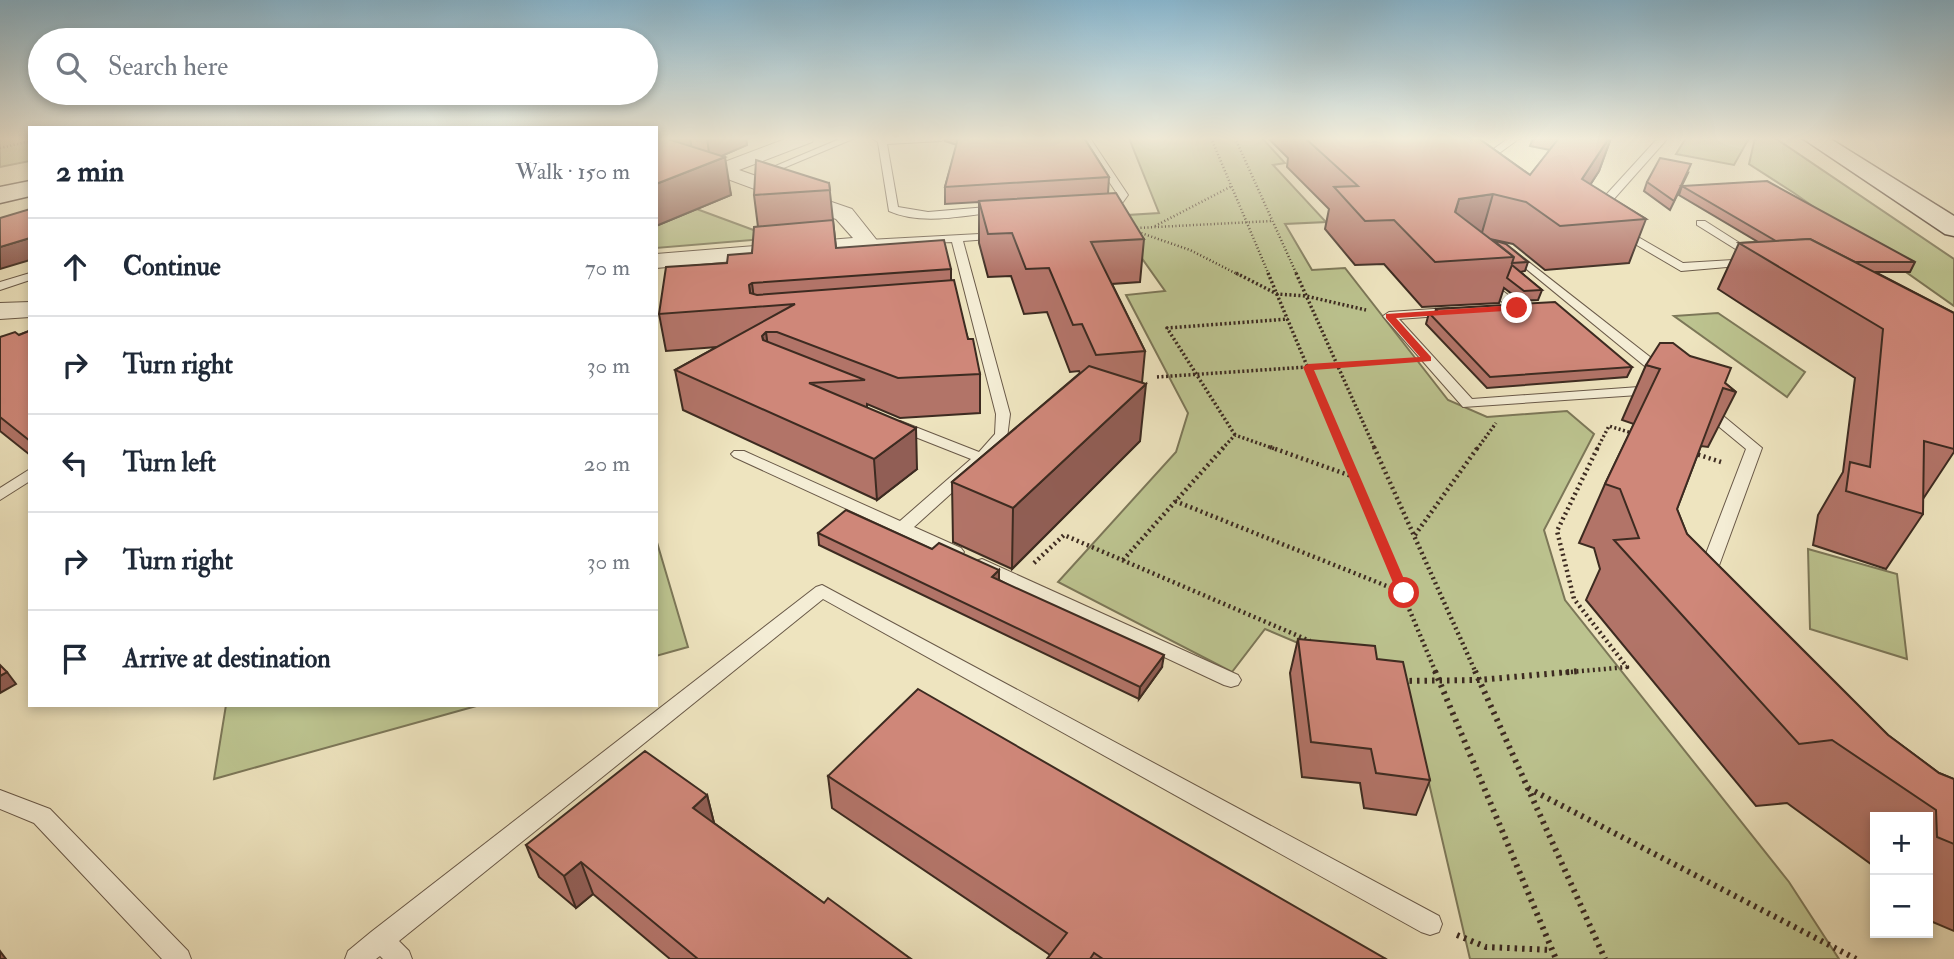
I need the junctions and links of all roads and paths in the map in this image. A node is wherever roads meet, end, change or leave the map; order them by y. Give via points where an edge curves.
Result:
1 (756, 183) edge
2 (887, 183) edge
3 (1115, 183) edge
4 (1230, 183) edge
5 (1255, 183) edge
6 (1624, 183) edge
7 (1883, 183) edge
8 (1232, 187) junction
9 (28, 188) edge
10 (0, 195) edge
11 (1085, 203) edge
12 (1016, 208) edge
13 (1272, 222) junction
14 (1247, 223) junction
15 (1701, 223) dead end
16 (1137, 228) edge
17 (1152, 228) junction
18 (1954, 228) edge
19 (1127, 229) edge
20 (1009, 235) edge
21 (957, 238) junction
22 (868, 243) junction
23 (1501, 245) edge
24 (658, 261) edge
25 (1470, 268) edge
26 (28, 277) edge
27 (0, 286) edge
28 (1277, 294) junction
29 (1306, 296) junction
30 (1576, 304) junction
31 (1552, 306) edge
32 (28, 309) edge
33 (1491, 310) edge
34 (0, 311) edge
35 (1466, 311) edge
36 (1389, 316) junction
37 (1288, 319) junction
38 (1428, 359) junction
39 (1337, 365) junction
40 (1308, 367) junction
41 (1196, 374) junction
42 (1157, 377) dead end
43 (1679, 391) junction
44 (1513, 400) junction
45 (879, 417) edge
46 (1235, 435) junction
47 (1646, 438) edge
48 (1684, 450) edge
49 (739, 454) dead end
50 (982, 458) junction
51 (1745, 470) junction
52 (28, 475) edge
53 (1355, 477) junction
54 (0, 495) edge
55 (1175, 501) junction
56 (902, 527) junction
57 (1414, 536) junction
58 (1123, 560) junction
59 (1016, 580) junction
60 (1727, 591) edge
61 (1404, 593) junction
62 (1314, 643) edge
63 (1390, 676) edge
64 (1231, 680) dead end
65 (1479, 680) junction
66 (1440, 681) junction
67 (1528, 788) junction
68 (0, 799) edge
69 (1430, 924) joint
70 (380, 940) junction
71 (1552, 950) junction
72 (179, 959) edge
73 (357, 959) edge
74 (400, 959) edge
75 (1556, 959) edge
76 (1605, 959) edge
77 (1856, 959) edge

1 - 22 street via 844,214
2 - 12 lane via 892,209 897,212
3 - 11 lane via 1123,195 1119,200
4 - 8 path
5 - 13 path
6 - 15 lane via 1602,209 1606,223 1681,267 1762,261
7 - 18 street
8 - 14 path
8 - 17 path
9 - 10 street
13 - 14 path
13 - 29 path
14 - 17 path
14 - 28 path
16 - 17 path
19 - 28 path via 1190,250
20 - 21 lane
21 - 22 lane
21 - 50 lane via 969,309 1003,414 1002,435
22 - 24 street
23 - 30 lane
25 - 33 lane via 1522,307
26 - 27 lane
28 - 29 path
28 - 37 path
29 - 36 path
29 - 39 path
30 - 31 lane
30 - 43 lane
32 - 34 street
35 - 36 lane
36 - 38 lane
37 - 40 path
37 - 41 path via 1167,328
38 - 39 path
38 - 44 lane via 1468,404
39 - 40 path
39 - 57 path
40 - 41 path
40 - 53 path
41 - 42 path
41 - 46 path
43 - 44 lane
43 - 51 lane via 1754,448
44 - 57 path
45 - 50 lane
46 - 53 path
46 - 55 path
47 - 65 path via 1609,426 1557,531 1574,599 1627,667
48 - 51 path
49 - 56 lane
50 - 56 lane
51 - 60 lane via 1709,572
52 - 54 lane
53 - 61 path
55 - 58 path
55 - 61 path
56 - 59 lane
57 - 65 path
58 - 59 path via 1064,535
58 - 62 path
59 - 64 lane
61 - 66 path
63 - 66 path via 1403,681
65 - 66 path
65 - 67 path
66 - 71 path
67 - 76 path
67 - 77 path
68 - 72 lane via 43,816
69 - 70 lane via 822,591
69 - 71 path via 1486,947
70 - 73 lane
70 - 74 lane
71 - 75 path

